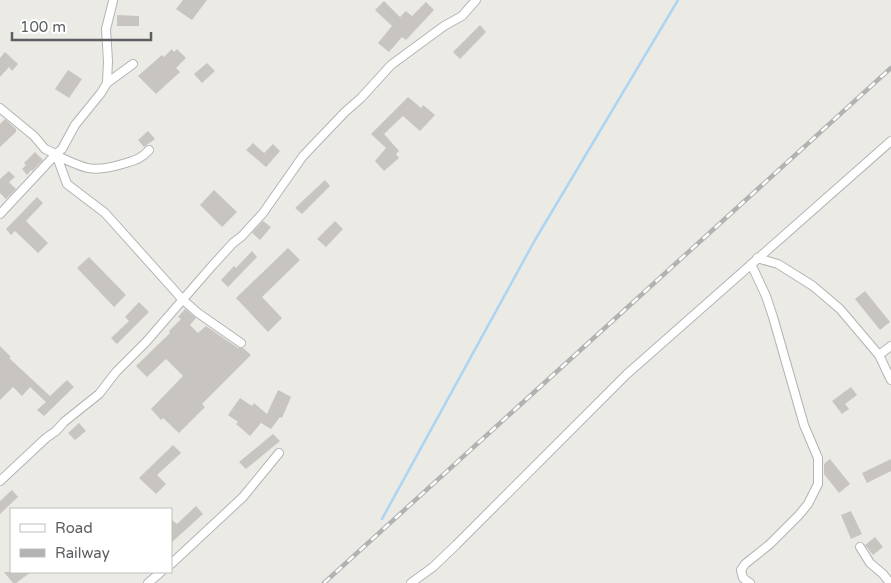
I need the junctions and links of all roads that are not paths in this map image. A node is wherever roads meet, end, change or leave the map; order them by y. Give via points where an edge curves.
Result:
1 (476, 0) edge
2 (113, 1) edge
3 (133, 64) dead end
4 (107, 83) junction
5 (0, 108) edge
6 (891, 141) edge
7 (149, 150) dead end
8 (56, 154) junction
9 (0, 214) edge
10 (754, 261) junction
11 (183, 300) junction
12 (241, 343) dead end
13 (891, 346) edge
14 (879, 355) junction
15 (891, 380) edge
16 (279, 453) dead end
17 (0, 481) edge
18 (860, 547) dead end
19 (172, 563) edge
20 (161, 573) edge
21 (148, 583) edge
22 (412, 583) edge
23 (750, 583) edge
24 (890, 583) edge

1 - 11 street via 462,16 391,65 345,112 303,156 263,213
2 - 4 street via 106,29
3 - 4 street
4 - 8 street
5 - 8 street via 45,149
6 - 10 street
7 - 8 street via 143,158 98,170 77,165
8 - 9 street
8 - 11 street via 67,184 105,213
10 - 14 street via 778,264 813,286 840,309
10 - 22 street via 626,374 456,545
10 - 23 street via 804,425 818,458 818,484 798,515 770,544 744,564 741,570 743,578
11 - 12 street
11 - 17 street via 93,400
13 - 14 street
14 - 15 street
16 - 19 street via 243,497
18 - 24 street via 870,564
20 - 21 street

